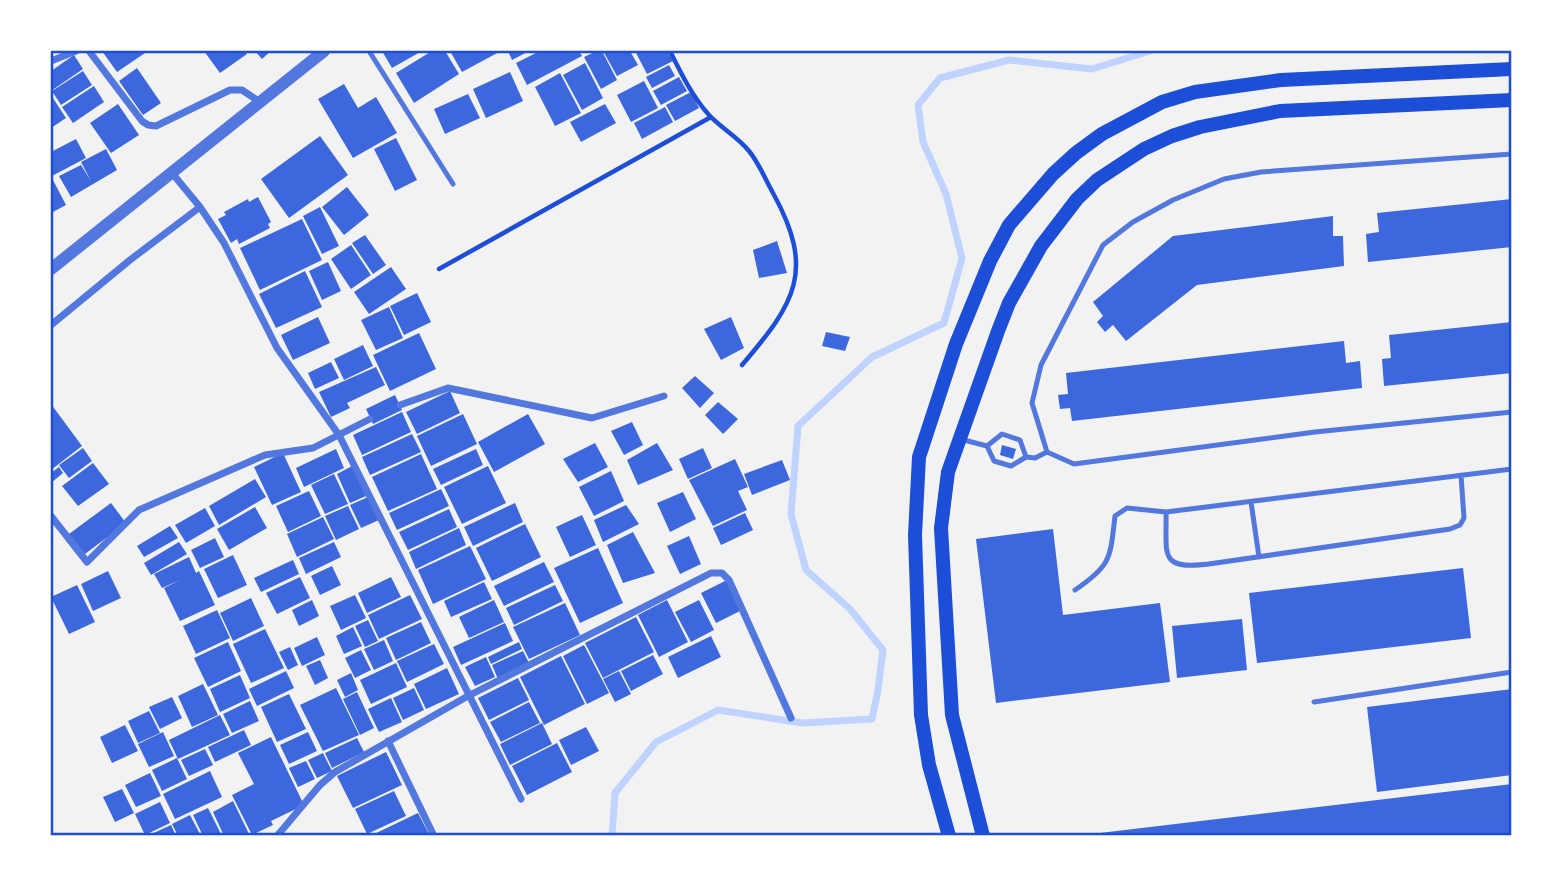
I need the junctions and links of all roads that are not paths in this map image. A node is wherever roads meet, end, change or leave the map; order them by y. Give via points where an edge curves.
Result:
1 (76, 51) edge
2 (89, 51) edge
3 (324, 51) edge
4 (369, 51) edge
5 (51, 61) edge
6 (1512, 69) edge
7 (1512, 100) edge
8 (260, 102) junction
9 (1512, 154) edge
10 (172, 173) junction
11 (453, 184) dead end
12 (200, 207) junction
13 (51, 269) edge
14 (51, 325) edge
15 (664, 396) dead end
16 (400, 404) dead end
17 (1512, 412) edge
18 (370, 419) dead end
19 (339, 435) junction
20 (959, 439) junction
21 (987, 446) junction
22 (1047, 452) junction
23 (1026, 457) junction
24 (1512, 468) edge
25 (1461, 475) junction
26 (1251, 502) junction
27 (1166, 512) junction
28 (51, 516) edge
29 (1259, 557) junction
30 (1075, 590) dead end
31 (1512, 672) edge
32 (468, 696) junction
33 (1314, 702) dead end
34 (791, 718) dead end
35 (388, 741) junction
36 (521, 799) dead end
37 (277, 836) edge
38 (434, 836) edge
39 (948, 836) edge
40 (983, 836) edge

1 - 5 street
2 - 8 street via 148,125 156,126 230,90 242,90
3 - 8 street
4 - 11 lane
6 - 39 main road via 1281,80 1195,92 1162,102 1076,153 1009,225 956,344 919,457 915,535 921,715
7 - 20 main road via 1280,111 1200,127 1144,149 1097,180 1041,246 1009,303
8 - 10 street
9 - 22 lane via 1224,178 1133,222 1103,245 1041,365 1032,403
10 - 12 street
10 - 13 street
12 - 14 street
12 - 19 street via 224,243 277,348
15 - 16 street via 592,418 448,388
17 - 22 lane via 1074,464
18 - 19 street
19 - 28 street via 313,448 265,455 139,510 87,562
19 - 32 street
20 - 21 lane
20 - 40 main road via 948,472 940,528 952,715
21 - 23 lane via 994,461 1012,466
21 - 23 lane via 1002,434 1020,440
22 - 23 lane
24 - 25 lane
25 - 26 lane
25 - 29 lane via 1464,518 1460,525
26 - 27 lane
26 - 29 lane
27 - 29 lane via 1167,551 1179,566
27 - 30 lane via 1127,508 1115,516 1110,558 1097,575
31 - 33 lane
32 - 34 street via 711,573 722,573
32 - 35 street
32 - 36 street
35 - 37 street via 335,772
35 - 38 street

